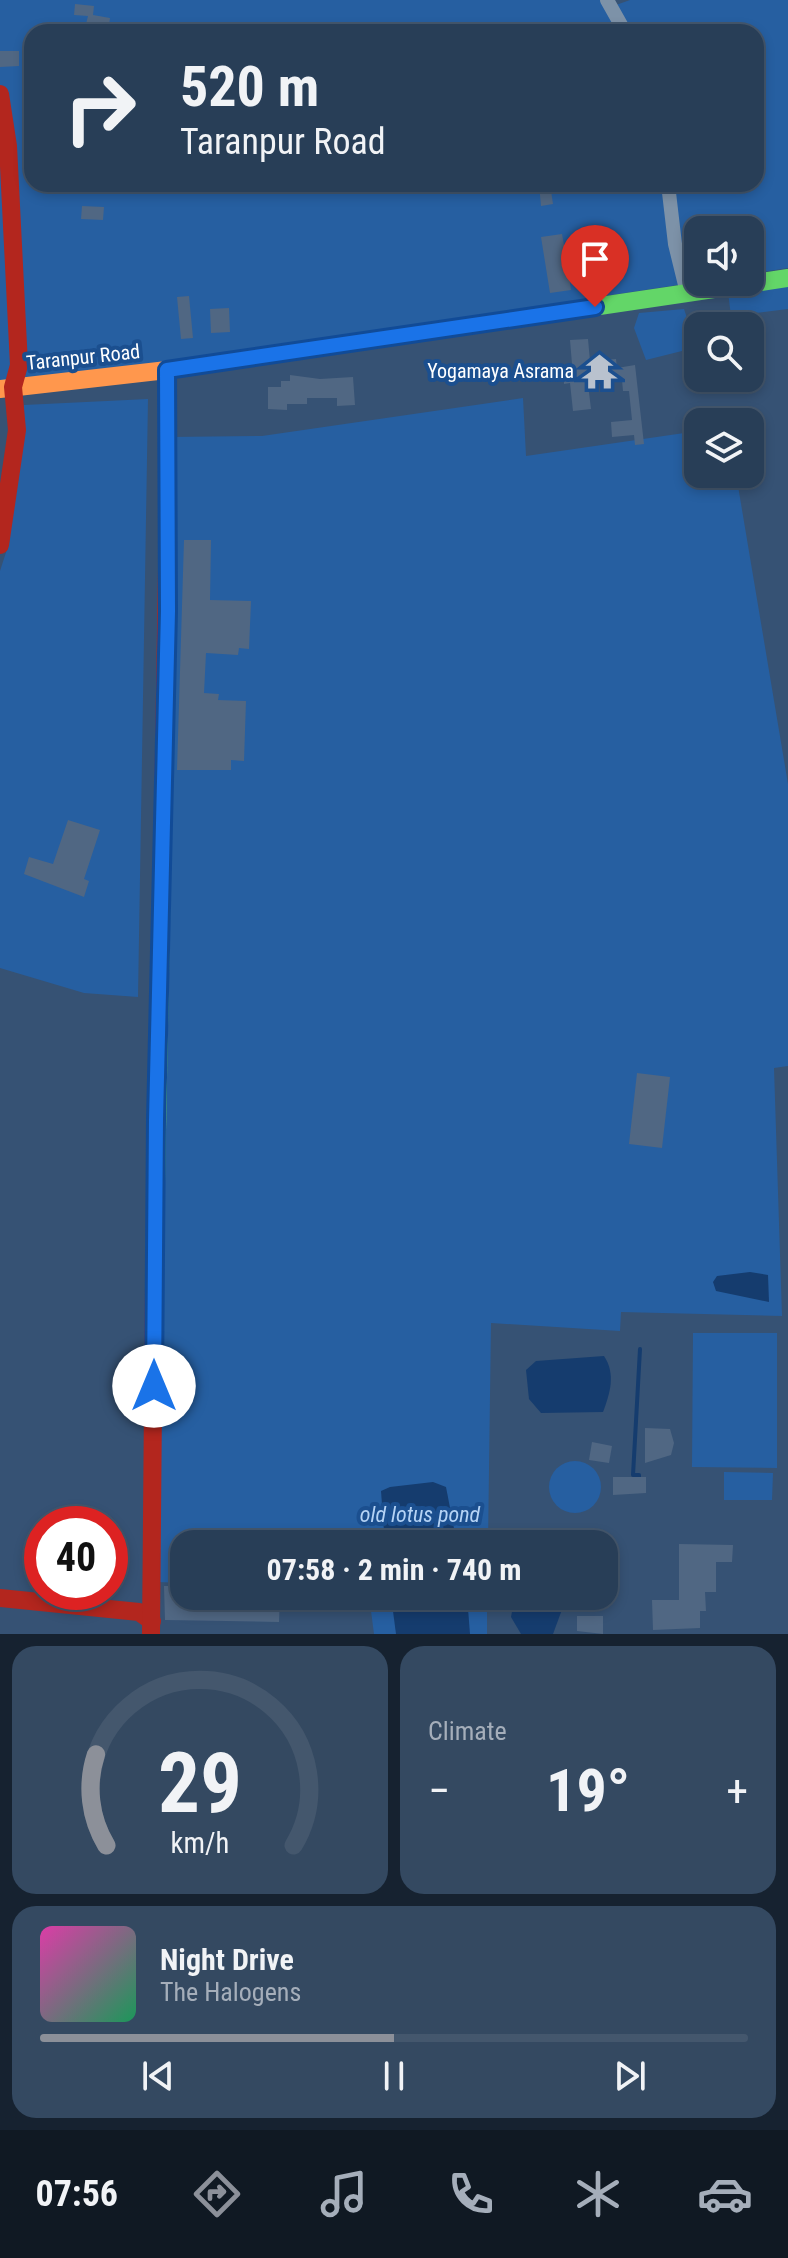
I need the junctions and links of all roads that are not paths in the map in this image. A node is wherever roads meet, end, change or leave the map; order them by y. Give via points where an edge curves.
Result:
1 (607, 0) edge
2 (620, 24) edge
3 (0, 94) edge
4 (669, 192) edge
5 (788, 278) edge
6 (684, 281) edge
7 (764, 282) edge
8 (684, 293) edge
9 (167, 370) junction
10 (7, 388) edge
11 (0, 545) edge
12 (0, 1598) edge
13 (151, 1628) edge

1 - 2 street
3 - 10 street via 8,146 19,365
4 - 6 street
5 - 7 street, Taranpur Road
8 - 9 street, Taranpur Road
9 - 10 street, Taranpur Road
9 - 13 street
10 - 11 street via 17,430
12 - 13 street via 139,1612

